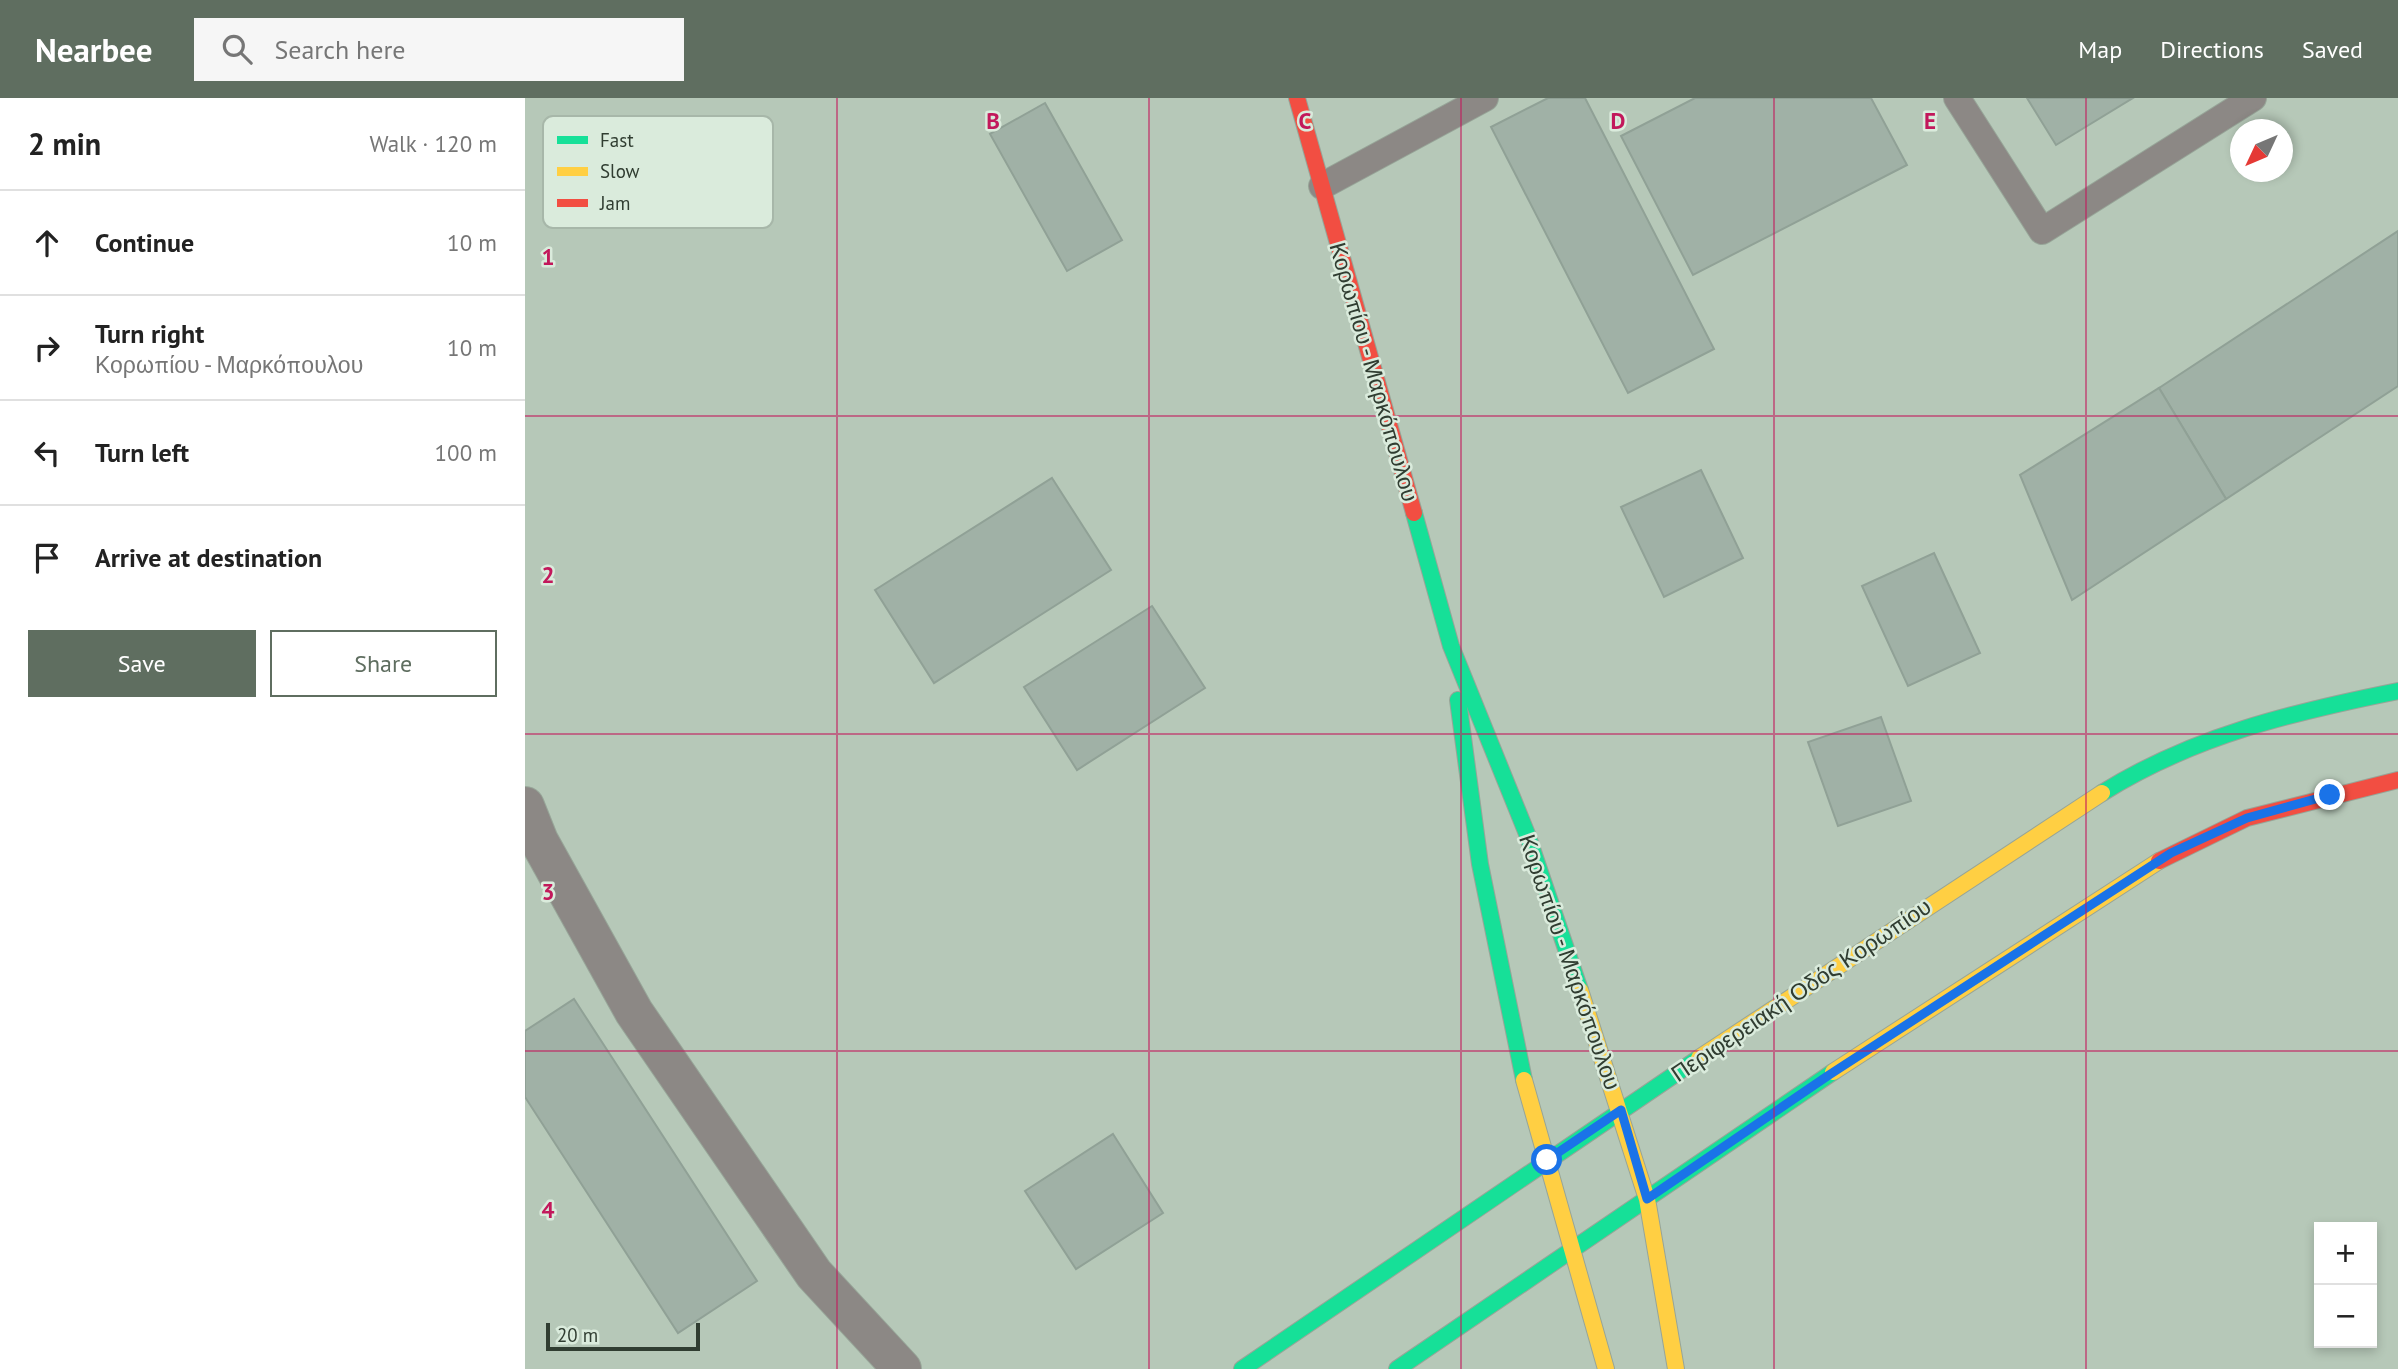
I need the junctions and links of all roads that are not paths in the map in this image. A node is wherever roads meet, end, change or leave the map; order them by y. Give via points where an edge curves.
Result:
1 (1297, 98) edge
2 (1485, 98) edge
3 (1957, 98) edge
4 (2253, 98) edge
5 (1322, 186) junction
6 (1451, 646) junction
7 (2398, 691) edge
8 (2398, 780) edge
9 (525, 806) edge
10 (1621, 1110) junction
11 (1547, 1160) junction
12 (1647, 1199) junction
13 (1571, 1251) junction
14 (902, 1369) edge
15 (1242, 1369) edge
16 (1397, 1369) edge
17 (1606, 1369) edge
18 (1676, 1369) edge

1 - 5 main road, Κορωπίου - Μαρκόπουλου
2 - 5 lane
3 - 4 lane via 2042,232
5 - 6 main road, Κορωπίου - Μαρκόπουλου
6 - 10 main road, Κορωπίου - Μαρκόπουλου via 1527,834
6 - 11 main road, Κορωπίου - Μαρκόπουλου via 1480,864 1519,1061
7 - 10 main road, Περιφερειακή Οδός Κορωπίου via 2307,709 2217,735 2133,774 2038,832
8 - 12 main road via 2247,818 2171,853
9 - 14 street via 539,841 634,1012 814,1274
10 - 11 main road, Περιφερειακή Οδός Κορωπίου
10 - 12 main road, Κορωπίου - Μαρκόπουλου
11 - 13 main road, Κορωπίου - Μαρκόπουλου
11 - 15 main road, Περιφερειακή Οδός Κορωπίου
12 - 13 main road
12 - 18 main road, Κορωπίου - Μαρκόπουλου
13 - 16 main road
13 - 17 main road, Κορωπίου - Μαρκόπουλου

